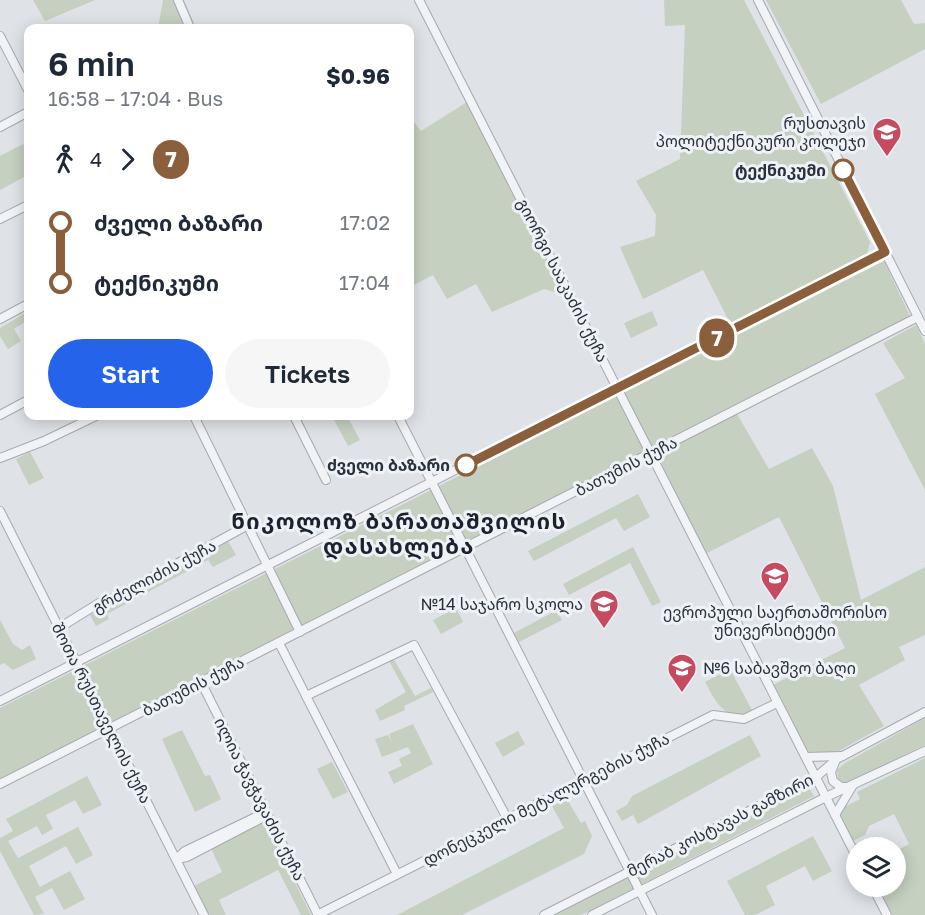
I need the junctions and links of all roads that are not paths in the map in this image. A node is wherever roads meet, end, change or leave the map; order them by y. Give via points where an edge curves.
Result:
1 (178, 0) edge
2 (419, 0) edge
3 (758, 0) edge
4 (187, 24) edge
5 (0, 36) edge
6 (24, 82) edge
7 (24, 114) edge
8 (0, 127) edge
9 (24, 207) edge
10 (0, 219) edge
11 (885, 252) junction
12 (24, 306) edge
13 (918, 317) junction
14 (0, 319) edge
15 (925, 331) edge
16 (618, 388) junction
17 (24, 402) edge
18 (0, 415) edge
19 (88, 420) edge
20 (196, 420) edge
21 (296, 420) edge
22 (400, 420) edge
23 (651, 453) junction
24 (0, 458) edge
25 (326, 480) dead end
26 (432, 482) junction
27 (0, 511) edge
28 (248, 525) junction
29 (465, 548) junction
30 (268, 565) junction
31 (59, 628) junction
32 (300, 632) junction
33 (279, 643) junction
34 (76, 662) junction
35 (201, 682) junction
36 (306, 696) junction
37 (0, 701) edge
38 (777, 703) junction
39 (925, 712) edge
40 (110, 729) junction
41 (925, 751) edge
42 (806, 757) junction
43 (840, 758) junction
44 (816, 777) junction
45 (583, 779) junction
46 (0, 784) edge
47 (851, 786) junction
48 (826, 797) junction
49 (266, 812) junction
50 (835, 815) junction
51 (507, 818) junction
52 (846, 837) edge
53 (176, 859) junction
54 (630, 871) junction
55 (398, 874) junction
56 (640, 891) junction
57 (878, 897) edge
58 (204, 915) edge
59 (318, 915) edge
60 (544, 915) edge
61 (592, 915) edge
62 (652, 915) edge
63 (887, 915) edge

1 - 4 street
2 - 16 street, გიორგი სააკაძის ქუჩა
3 - 11 street
5 - 6 street
7 - 8 street
9 - 10 street
11 - 13 street
11 - 16 street
12 - 14 street
13 - 15 street
13 - 23 street, ბათუმის ქუჩა
16 - 23 street, გიორგი სააკაძის ქუჩა
16 - 26 street
17 - 18 street
19 - 24 street
20 - 28 street
21 - 25 street
22 - 26 street
23 - 29 street, ბათუმის ქუჩა
23 - 38 street, გიორგი სააკაძის ქუჩა
26 - 29 street
26 - 30 street
27 - 31 street, შოთა რუსთაველის ქუჩა
28 - 30 street
28 - 31 street, გრძელიძის ქუჩა via 104,600
29 - 32 street, ბათუმის ქუჩა
29 - 45 street
30 - 32 street
30 - 34 street
31 - 34 street, შოთა რუსთაველის ქუჩა
32 - 33 street, ბათუმის ქუჩა
33 - 35 street, ბათუმის ქუჩა
33 - 36 street
34 - 37 street
34 - 40 street, შოთა რუსთაველის ქუჩა
35 - 40 street, ბათუმის ქუჩა
35 - 49 street, ილია ჭავჭავაძის ქუჩა
36 - 51 street via 414,645
36 - 55 street
38 - 42 street, გიორგი სააკაძის ქუჩა
38 - 45 street, დონეცკელი მეტალურგების ქუჩა via 744,719 713,715
39 - 43 street, მერაბ კოსტავას გამზირი
40 - 46 street, ბათუმის ქუჩა
40 - 53 street, შოთა რუსთაველის ქუჩა
41 - 47 street, მერაბ კოსტავას გამზირი
42 - 43 street
42 - 44 street, გიორგი სააკაძის ქუჩა
43 - 44 street, მერაბ კოსტავას გამზირი
43 - 47 street via 831,777 836,784
44 - 48 street, გიორგი სააკაძის ქუჩა
44 - 54 street, მერაბ კოსტავას გამზირი
45 - 51 street, დონეცკელი მეტალურგების ქუჩა
45 - 54 street
47 - 48 street, მერაბ კოსტავას გამზირი
47 - 50 street
48 - 50 street, გიორგი სააკაძის ქუჩა
48 - 56 street, მერაბ კოსტავას გამზირი
49 - 53 street via 184,851
49 - 59 street, ილია ჭავჭავაძის ქუჩა
50 - 52 street, გიორგი სააკაძის ქუჩა
51 - 55 street, დონეცკელი მეტალურგების ქუჩა
53 - 58 street, შოთა რუსთაველის ქუჩა
54 - 56 street
54 - 60 street, მერაბ კოსტავას გამზირი
55 - 59 street, დონეცკელი მეტალურგების ქუჩა
56 - 61 street, მერაბ კოსტავას გამზირი
56 - 62 street
57 - 63 street

